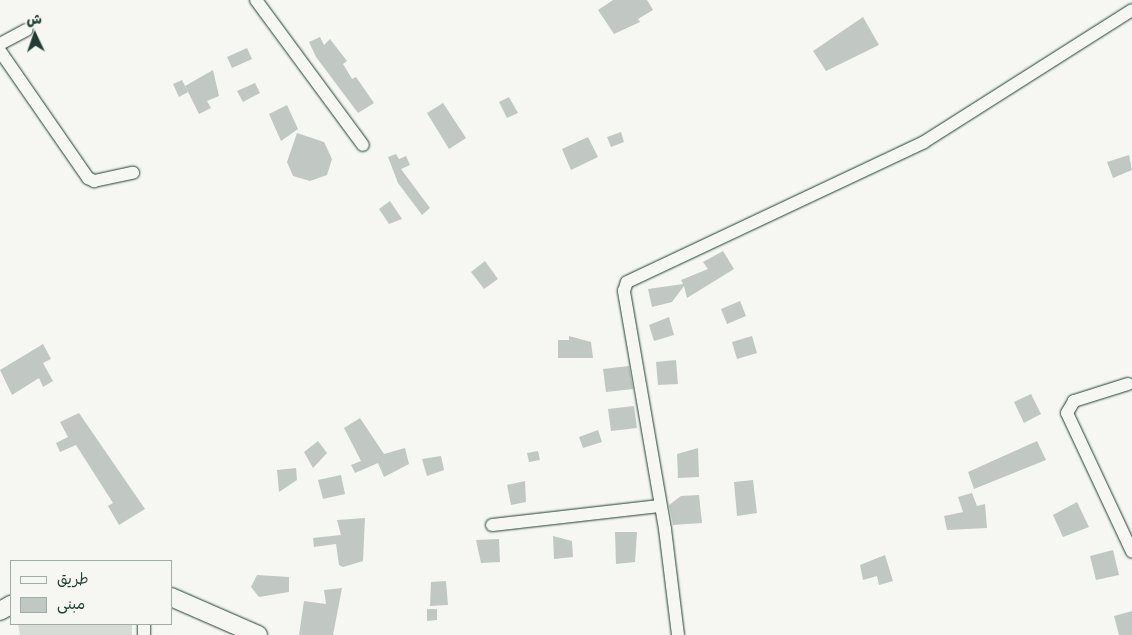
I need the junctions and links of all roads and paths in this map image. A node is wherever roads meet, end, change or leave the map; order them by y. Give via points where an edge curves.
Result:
1 (256, 0) edge
2 (1132, 10) edge
3 (26, 30) dead end
4 (0, 44) edge
5 (0, 51) edge
6 (362, 145) dead end
7 (133, 173) dead end
8 (1128, 384) dead end
9 (660, 506) junction
10 (492, 525) dead end
11 (1132, 552) edge
12 (172, 597) edge
13 (258, 635) edge
14 (678, 635) edge

1 - 6 street
2 - 9 street via 924,142 627,282 624,291
3 - 4 street
5 - 7 street via 88,178 94,181
8 - 11 street via 1074,401 1067,414
9 - 10 street
9 - 14 street
12 - 13 main road

